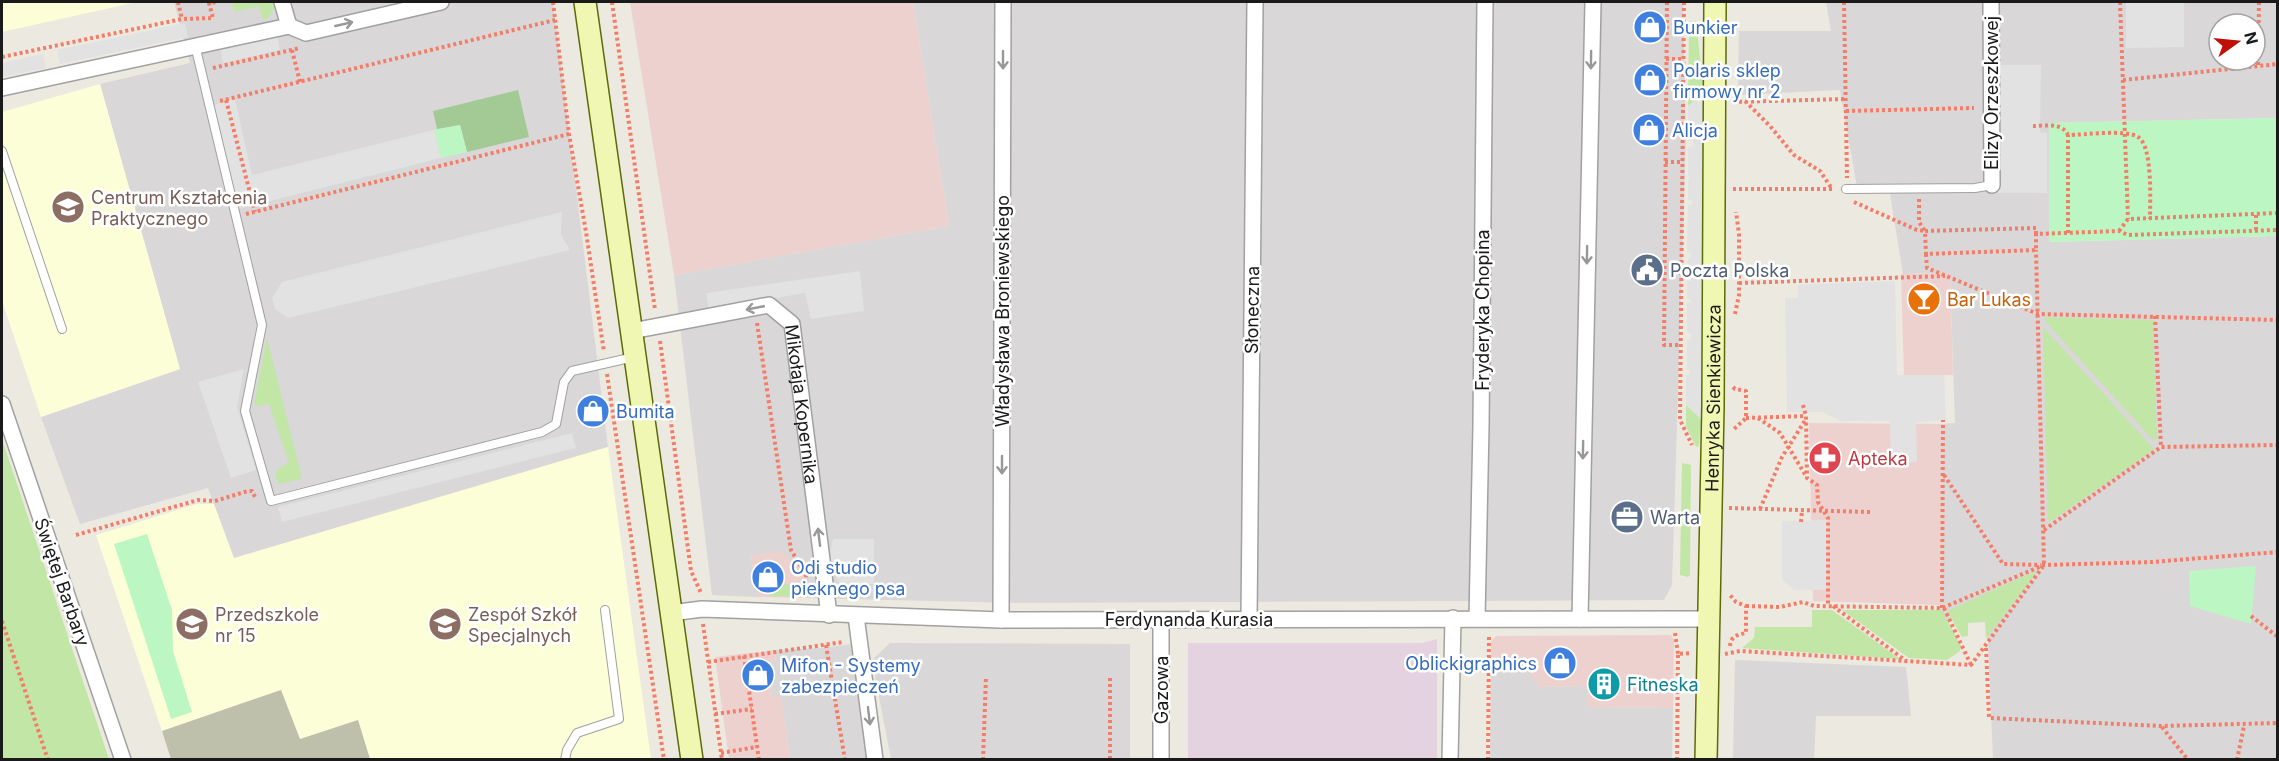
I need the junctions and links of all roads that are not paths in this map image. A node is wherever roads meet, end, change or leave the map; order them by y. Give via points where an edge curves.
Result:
1 (282, 2) edge
2 (441, 2) edge
3 (585, 2) edge
4 (1003, 2) edge
5 (1255, 2) edge
6 (1485, 2) edge
7 (1593, 2) edge
8 (1715, 2) edge
9 (1991, 2) edge
10 (289, 26) junction
11 (195, 45) junction
12 (2, 88) edge
13 (2, 151) edge
14 (1992, 184) joint
15 (1846, 189) road end
16 (62, 329) dead end
17 (632, 331) junction
18 (636, 356) junction
19 (2, 404) edge
20 (605, 610) dead end
21 (670, 613) junction
22 (829, 615) junction
23 (856, 616) junction
24 (1453, 618) junction
25 (1477, 618) junction
26 (1249, 619) junction
27 (1580, 619) junction
28 (1709, 619) junction
29 (1001, 620) junction
30 (1161, 620) junction
31 (123, 759) edge
32 (565, 759) edge
33 (692, 759) edge
34 (875, 759) edge
35 (1161, 759) edge
36 (1450, 759) edge
37 (1706, 759) edge

1 - 10 street
10 -> 2 street via 306,33
3 - 17 street
4 -> 29 street, Władysława Broniewskiego
5 - 26 street, Słoneczna
6 - 25 street, Fryderyka Chopina
7 -> 27 street
8 - 28 street, Henryka Sienkiewicza
9 - 14 street, Elizy Orzeszkowej
10 - 11 street
11 - 12 street
11 - 18 lane via 262,325 245,411 271,501 542,432 556,424 564,382 572,371
13 - 16 lane
14 - 15 lane via 1975,188
17 - 18 street
22 -> 17 street, Mikołaja Kopernika via 792,324 768,305
18 - 21 street
19 - 31 street, Świętej Barbary
20 - 32 lane via 619,719 577,733
21 - 22 street, Ferdynanda Kurasia via 702,609
21 - 33 street
22 - 23 street, Ferdynanda Kurasia
23 - 29 street, Ferdynanda Kurasia
23 -> 34 street
24 - 25 street, Ferdynanda Kurasia
24 - 26 street, Ferdynanda Kurasia
24 - 36 street
25 - 27 street, Ferdynanda Kurasia
26 - 30 street, Ferdynanda Kurasia
27 - 28 street, Ferdynanda Kurasia
28 - 37 street, Henryka Sienkiewicza
29 - 30 street, Ferdynanda Kurasia
30 - 35 street, Gazowa

